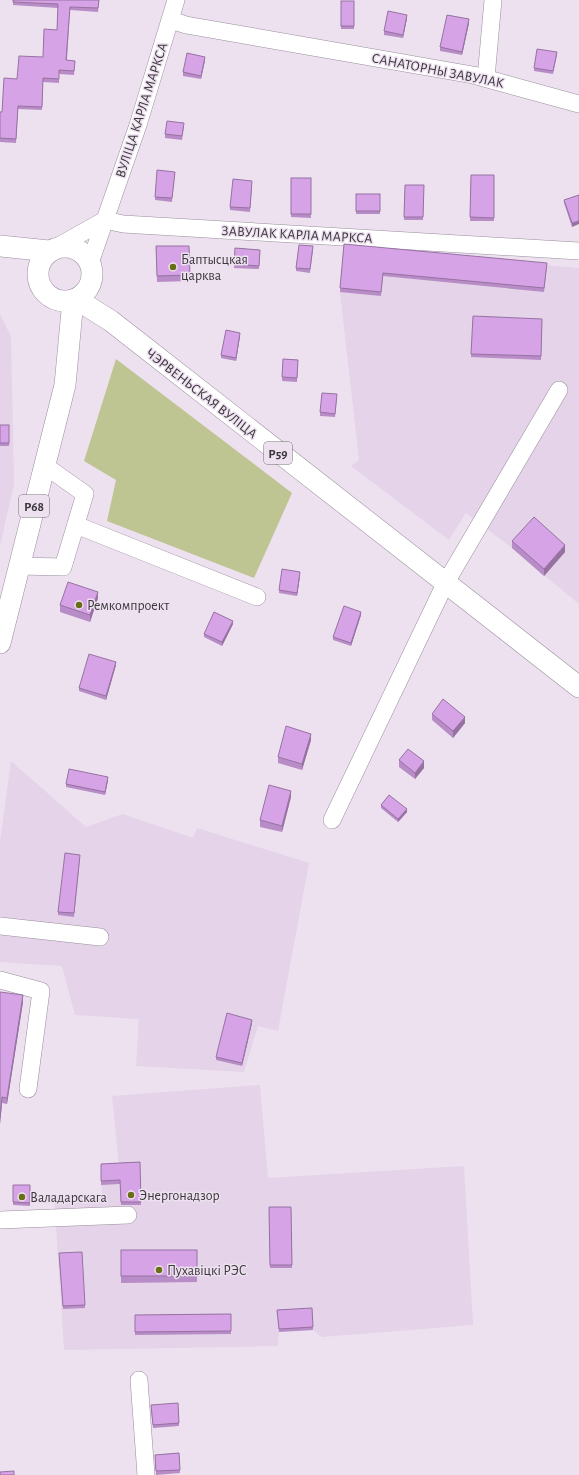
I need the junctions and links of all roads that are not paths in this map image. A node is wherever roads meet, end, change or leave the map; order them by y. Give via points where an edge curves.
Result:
1 (176, 0) edge
2 (493, 0) edge
3 (170, 20) junction
4 (486, 78) junction
5 (579, 104) edge
6 (105, 220) junction
7 (0, 246) edge
8 (0, 249) edge
9 (52, 250) junction
10 (579, 251) edge
11 (90, 263) junction
12 (37, 279) junction
13 (80, 295) junction
14 (52, 298) junction
15 (67, 369) junction
16 (559, 390) dead end
17 (44, 465) junction
18 (76, 525) junction
19 (19, 566) junction
20 (445, 584) junction
21 (257, 597) dead end
22 (0, 643) edge
23 (579, 688) edge
24 (332, 820) dead end
25 (0, 926) edge
26 (100, 937) dead end
27 (0, 980) edge
28 (28, 1088) dead end
29 (128, 1215) dead end
30 (0, 1220) edge
31 (138, 1380) dead end
32 (146, 1475) edge

1 - 3 street, ВУЛІЦА КАРЛА МАРКСА
2 - 4 street
3 - 4 street, САНАТОРНЫ ЗАВУЛАК via 186,25
3 - 6 street, ВУЛІЦА КАРЛА МАРКСА via 138,125
4 - 5 street, САНАТОРНЫ ЗАВУЛАК
6 - 9 street
6 - 10 street, ЗАВУЛАК КАРЛА МАРКСА via 123,224
6 - 11 street, ВУЛІЦА КАРЛА МАРКСА
7 - 9 main road
8 - 12 main road, Р68 via 29,267
9 - 11 main road via 62,246 75,248
9 - 12 main road via 39,263
11 - 13 main road, Р68 via 92,270
12 - 14 main road, Р68 via 42,290
13 - 14 main road via 62,302
13 - 15 main road, Р68
13 - 20 main road, ЧЭРВЕНЬСКАЯ ВУЛІЦА / Р59
14 - 15 main road, Р68 via 62,326
15 - 17 main road, Р68
16 - 20 street
17 - 18 street via 85,494
17 - 19 main road, Р68
18 - 19 street via 63,567
18 - 21 street
19 - 22 main road, Р68
20 - 23 main road, Р59
20 - 24 street
25 - 26 street
27 - 28 street via 41,991
29 - 30 street
31 - 32 street

